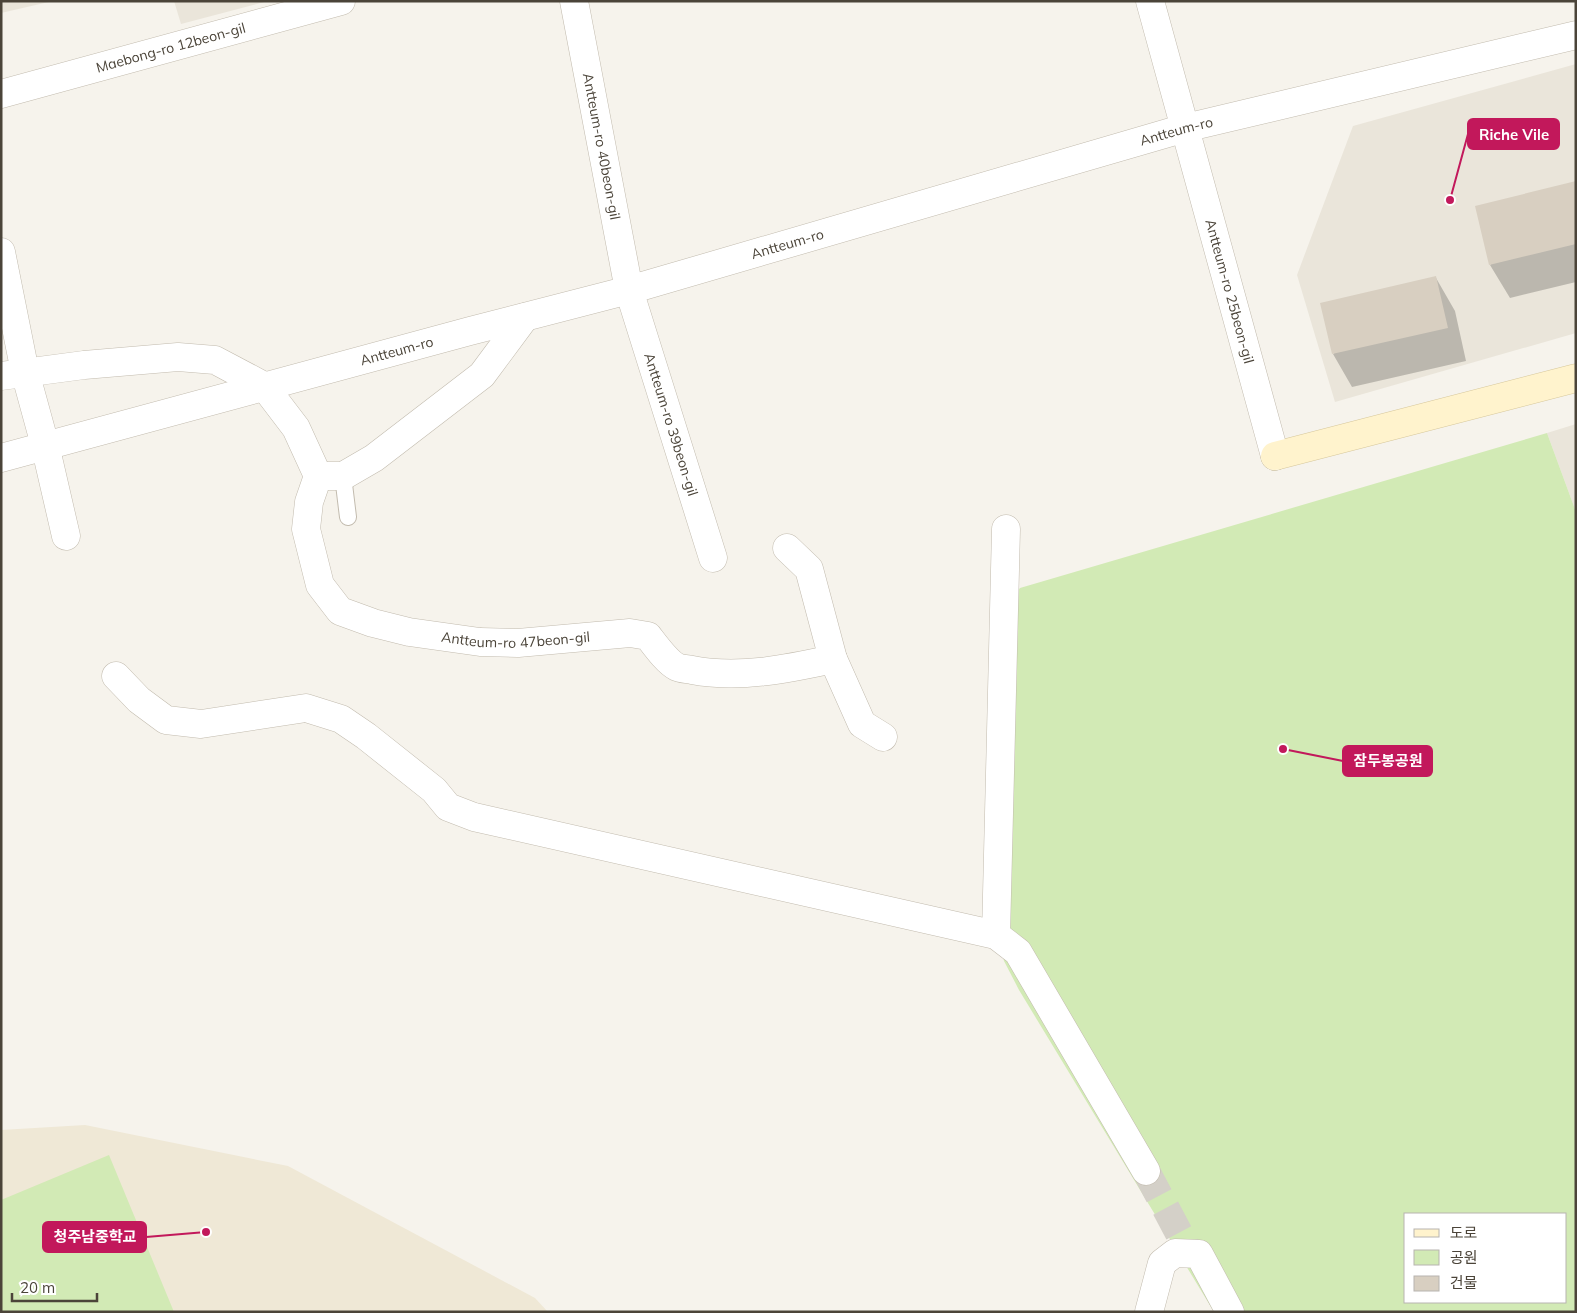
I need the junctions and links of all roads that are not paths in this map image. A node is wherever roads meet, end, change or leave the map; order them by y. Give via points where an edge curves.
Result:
1 (341, 1) edge
2 (574, 1) edge
3 (1150, 1) edge
4 (1576, 35) edge
5 (1, 94) edge
6 (1185, 128) junction
7 (1, 252) edge
8 (630, 290) junction
9 (525, 317) junction
10 (13, 374) edge
11 (1576, 378) edge
12 (264, 386) junction
13 (45, 445) junction
14 (1, 458) edge
15 (331, 476) junction
16 (348, 517) dead end
17 (1006, 529) dead end
18 (66, 536) dead end
19 (787, 548) dead end
20 (713, 558) dead end
21 (833, 659) junction
22 (116, 676) dead end
23 (883, 737) dead end
24 (996, 935) junction
25 (1146, 1171) tunnel mouth
26 (1149, 1312) edge
27 (1230, 1312) edge

1 - 5 street, Maebong-ro 12beon-gil
2 - 8 street, Antteum-ro 40beon-gil
3 - 6 street, Antteum-ro 25beon-gil
4 - 6 street, Antteum-ro
6 - 8 street, Antteum-ro
6 - 11 street, Antteum-ro 25beon-gil via 1274,456
7 - 10 street
8 - 9 street, Antteum-ro
8 - 20 street, Antteum-ro 39beon-gil
9 - 12 street, Antteum-ro
9 - 15 street via 482,375 374,458
10 - 12 street via 178,357 215,360
10 - 13 street
12 - 13 street, Antteum-ro
12 - 15 street
13 - 14 street, Antteum-ro
13 - 18 street
15 - 16 lane
15 - 21 street, Antteum-ro 47beon-gil via 309,502 306,529 320,585 340,611 409,632 480,642 518,643 630,633 648,636 677,667 732,675
17 - 24 street
19 - 21 street via 809,569
21 - 23 street via 862,724
22 - 24 street via 139,700 166,720 201,724 306,708 341,719 434,790 448,807 474,817
24 - 25 street via 1018,952
26 - 27 street via 1162,1263 1175,1253 1199,1254

